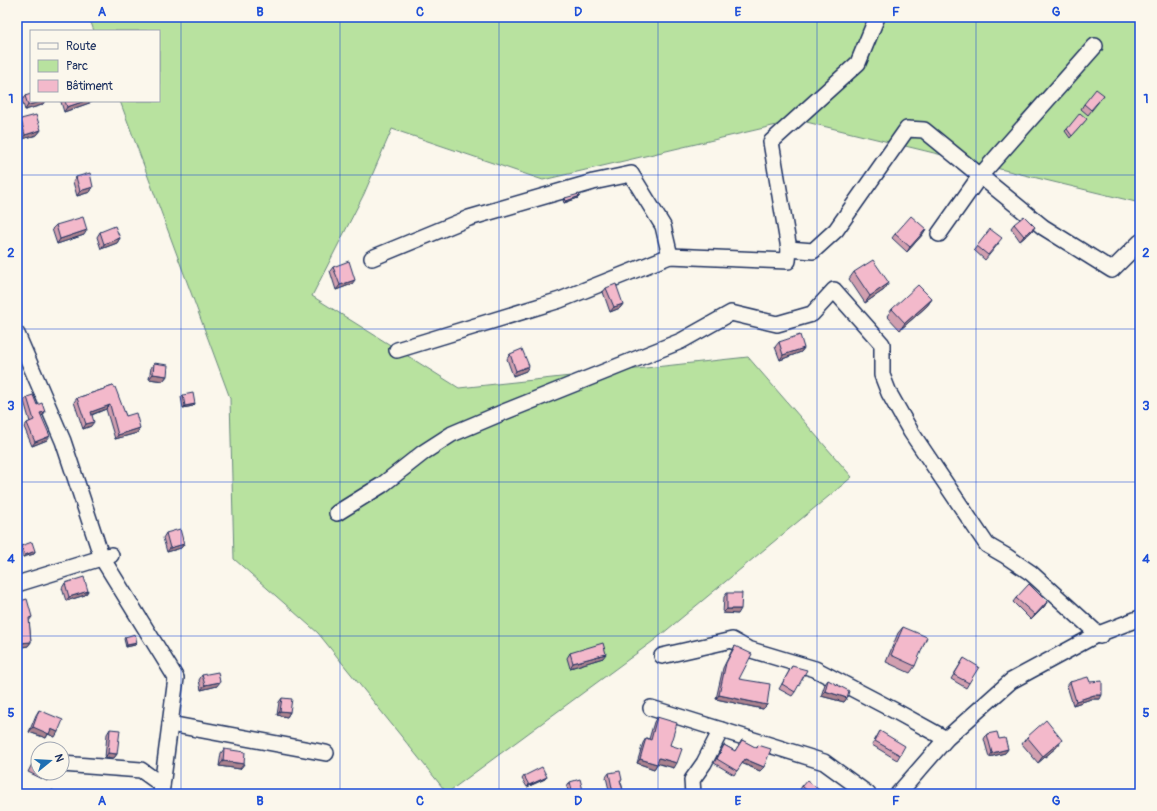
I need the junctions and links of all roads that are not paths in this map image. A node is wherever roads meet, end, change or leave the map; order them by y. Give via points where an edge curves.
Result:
1 (877, 17) edge
2 (1095, 46) dead end
3 (980, 176) junction
4 (938, 234) dead end
5 (1140, 242) edge
6 (789, 249) junction
7 (670, 256) junction
8 (372, 258) dead end
9 (17, 334) edge
10 (397, 350) dead end
11 (337, 512) dead end
12 (107, 557) junction
13 (17, 584) edge
14 (1140, 618) edge
15 (1099, 635) junction
16 (662, 656) dead end
17 (651, 708) dead end
18 (170, 724) junction
19 (721, 730) junction
20 (946, 739) junction
21 (326, 753) dead end
22 (70, 765) edge
23 (161, 789) edge
24 (693, 794) edge
25 (868, 794) edge
26 (898, 794) edge

1 - 6 street via 858,63 771,142
2 - 3 street
3 - 4 street
3 - 5 street via 1043,227 1112,270
3 - 6 street via 924,130 907,129 836,230 813,251
6 - 7 street via 788,261
7 - 8 street via 663,226 631,174 593,182 469,218
7 - 10 street via 560,300
9 - 12 street via 63,441
11 - 15 street via 382,485 452,434 682,341 731,313 777,324 812,314 834,290 882,344 882,375 889,393 920,445 987,545 1031,573
12 - 13 street
12 - 18 street via 176,678
14 - 15 street
15 - 20 street via 1011,681
16 - 20 street via 732,640 748,649 815,669
17 - 19 street
18 - 21 street
18 - 23 street
19 - 24 street via 692,780
19 - 25 street via 824,762
20 - 26 street
22 - 23 street via 141,770

